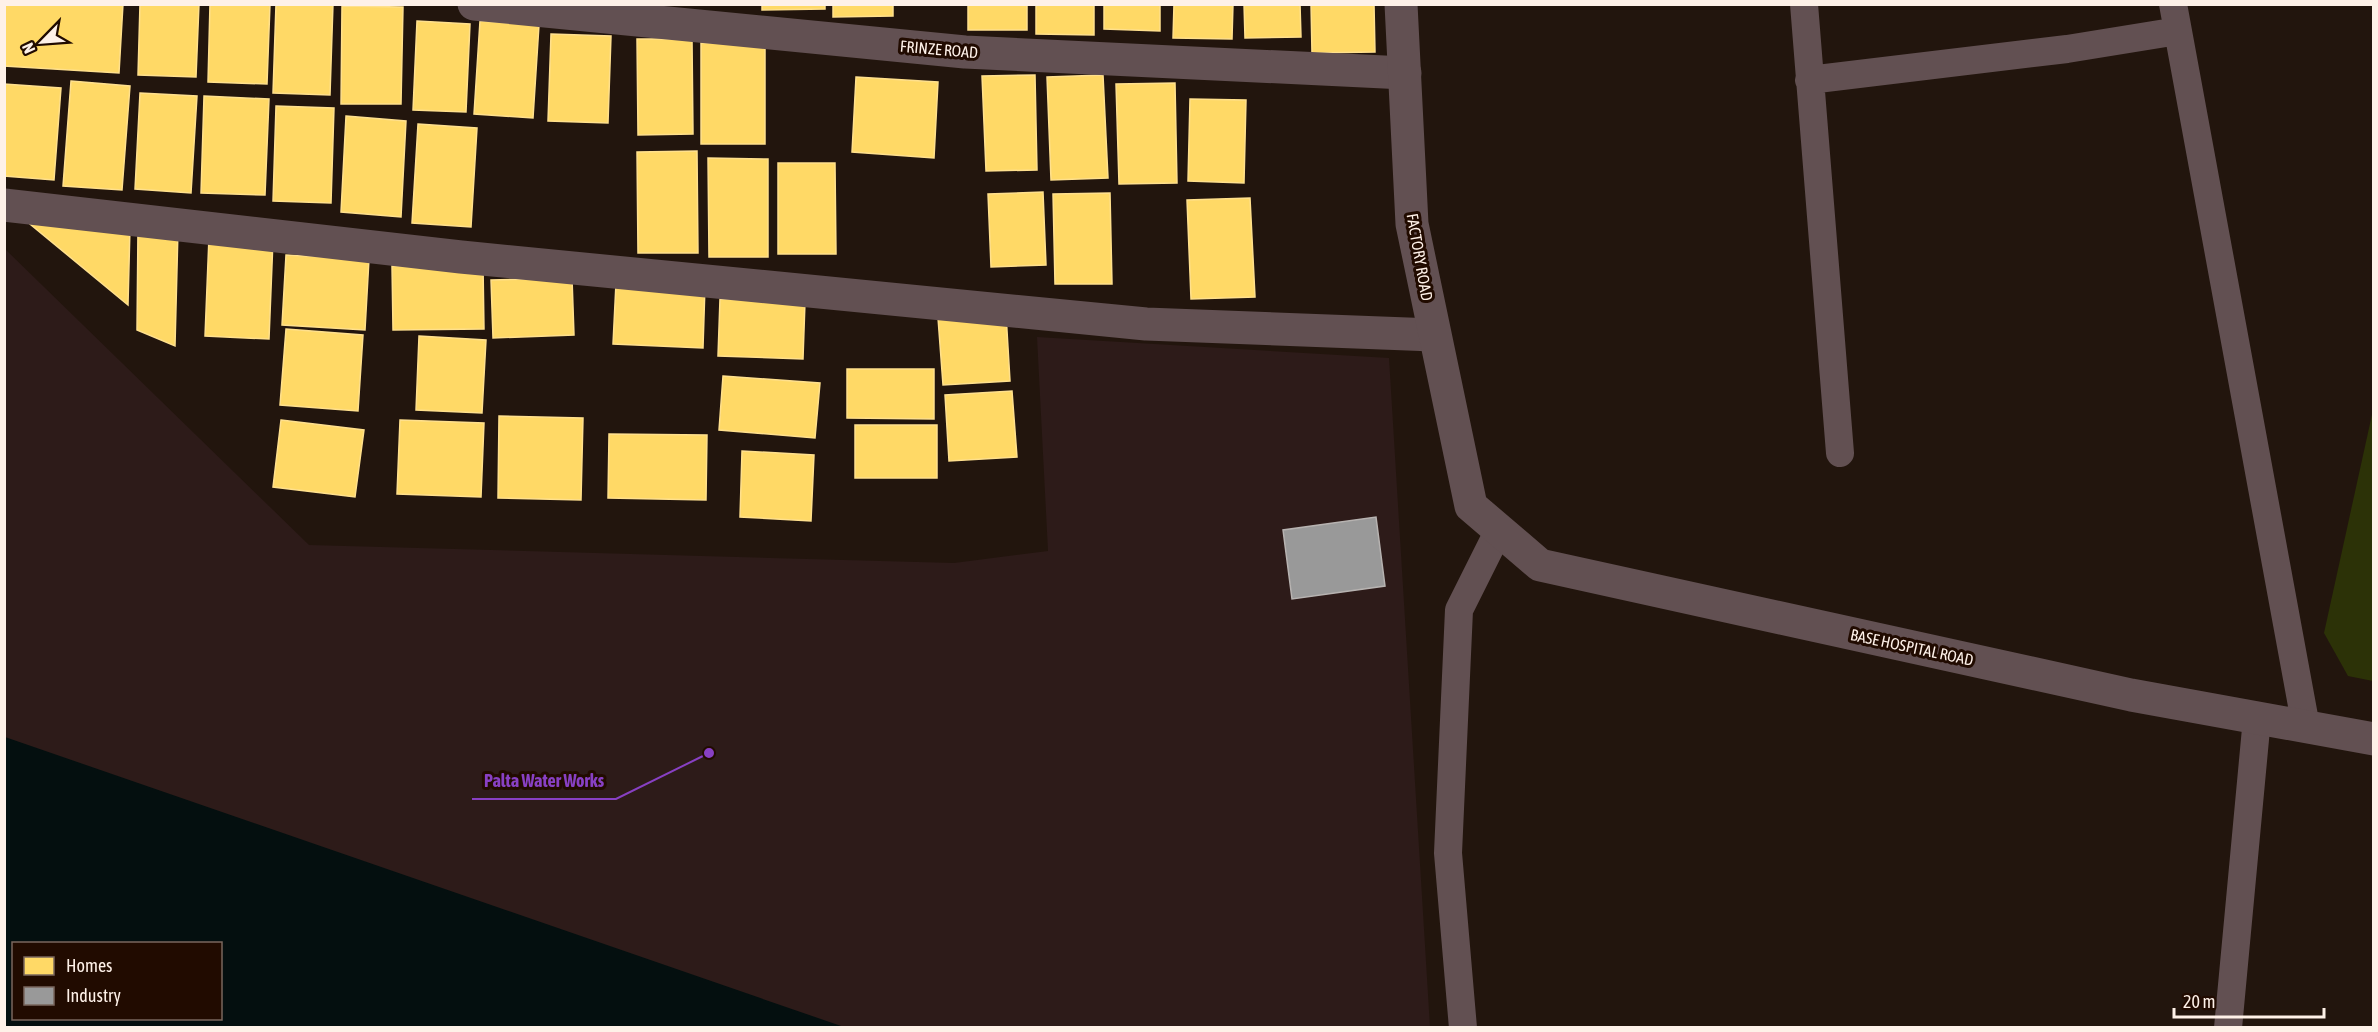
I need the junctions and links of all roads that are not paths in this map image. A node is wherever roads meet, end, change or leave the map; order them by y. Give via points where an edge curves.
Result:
1 (474, 4) edge
2 (1401, 4) edge
3 (1804, 4) edge
4 (2176, 18) edge
5 (1405, 73) junction
6 (1809, 80) junction
7 (4, 204) edge
8 (1434, 335) junction
9 (1840, 453) dead end
10 (1471, 506) joint
11 (1499, 530) junction
12 (2257, 718) junction
13 (2306, 727) junction
14 (2373, 739) edge
15 (1463, 1028) edge
16 (2228, 1028) edge

1 - 5 street, FRINZE ROAD via 965,52
2 - 5 street, FACTORY ROAD
3 - 6 lane
4 - 6 lane via 2067,49
4 - 13 lane
5 - 8 street, FACTORY ROAD via 1412,224
6 - 9 lane
7 - 8 street via 461,257 1146,324
8 - 10 street, FACTORY ROAD
10 - 11 street, BASE HOSPITAL ROAD
11 - 12 street, BASE HOSPITAL ROAD via 1540,565 2131,695
11 - 15 lane via 1459,610 1448,853
12 - 13 street, BASE HOSPITAL ROAD
12 - 16 lane
13 - 14 street, BASE HOSPITAL ROAD

